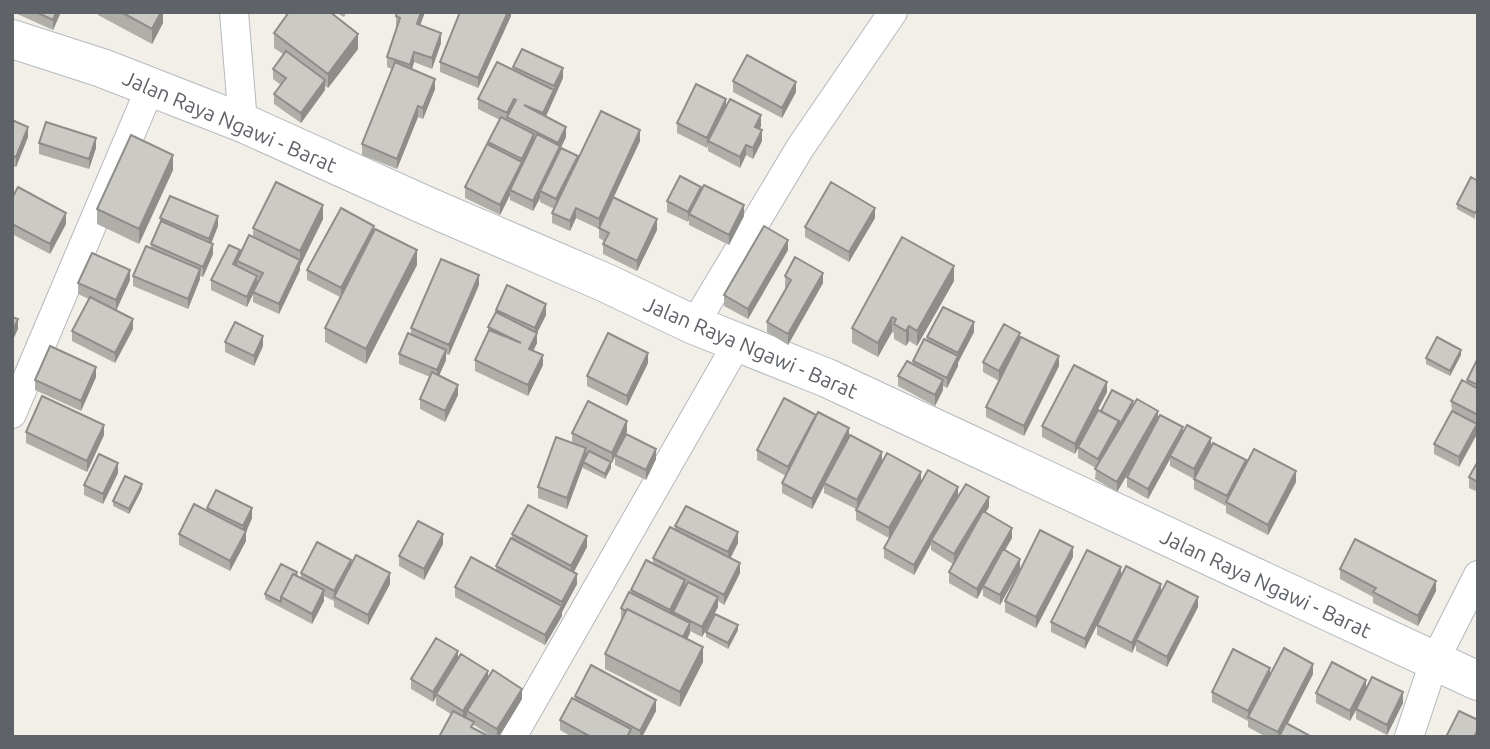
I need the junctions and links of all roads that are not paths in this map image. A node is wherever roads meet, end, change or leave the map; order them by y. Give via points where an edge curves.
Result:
1 (234, 12) edge
2 (892, 12) edge
3 (12, 38) edge
4 (151, 86) junction
5 (243, 123) junction
6 (694, 325) junction
7 (738, 342) junction
8 (12, 414) edge
9 (1478, 575) edge
10 (1434, 662) junction
11 (1478, 681) edge
12 (512, 737) edge
13 (1409, 737) edge

1 - 5 street
2 - 6 street via 800,148
3 - 4 main road, Jalan Raya Ngawi - Barat
4 - 5 main road, Jalan Raya Ngawi - Barat
4 - 8 street
5 - 6 main road, Jalan Raya Ngawi - Barat
6 - 7 main road, Jalan Raya Ngawi - Barat
7 - 10 main road, Jalan Raya Ngawi - Barat via 909,416
7 - 12 street
9 - 10 street
10 - 11 main road, Jalan Raya Ngawi - Barat
10 - 13 street

